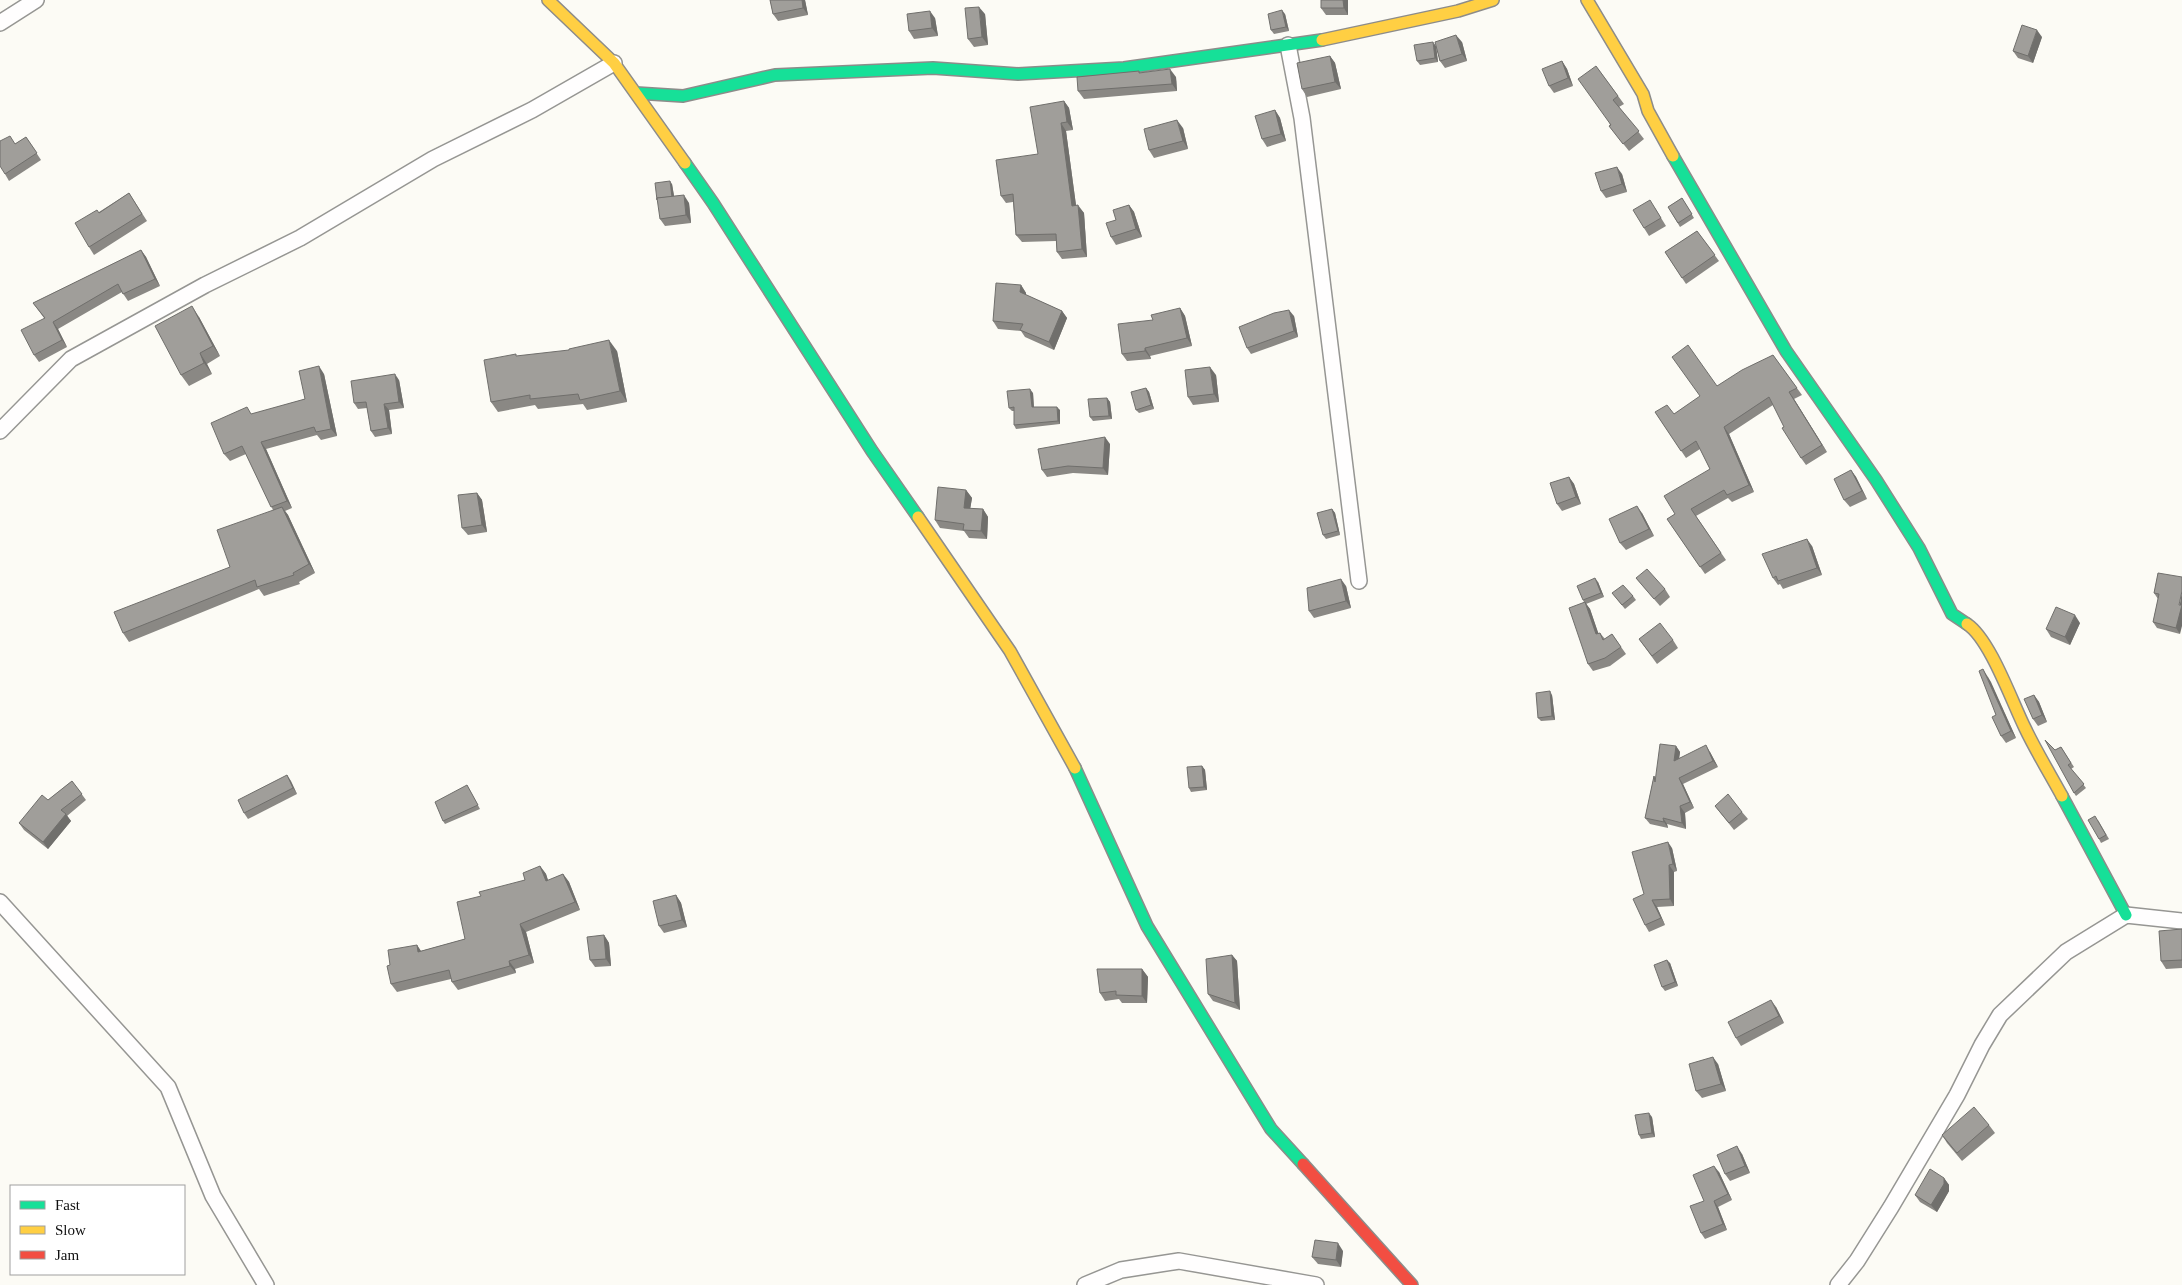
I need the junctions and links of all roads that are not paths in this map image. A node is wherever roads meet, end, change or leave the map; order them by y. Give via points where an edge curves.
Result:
1 (36, 0) edge
2 (548, 0) edge
3 (1494, 0) edge
4 (1587, 0) edge
5 (0, 23) edge
6 (1288, 45) junction
7 (614, 63) junction
8 (636, 92) junction
9 (0, 431) edge
10 (1359, 581) dead end
11 (0, 902) edge
12 (2126, 915) junction
13 (2182, 921) edge
14 (266, 1285) edge
15 (1085, 1285) edge
16 (1316, 1285) edge
17 (1412, 1285) edge
18 (1838, 1285) edge

1 - 5 street
2 - 7 street
3 - 6 street via 1458,11
4 - 12 street via 1786,351 1886,495 1952,614 1975,629
6 - 8 street via 1124,68 1018,74 933,68 775,75 684,96
6 - 10 street via 1302,118
7 - 8 street
7 - 9 street via 532,110 433,159 300,238 205,285 71,359
8 - 17 street via 713,203 872,451 1010,651 1083,782 1146,926 1271,1129
11 - 14 street via 168,1086 213,1196
12 - 13 street
12 - 18 street via 2066,952 2000,1015 1891,1208
15 - 16 street via 1121,1270 1179,1261

